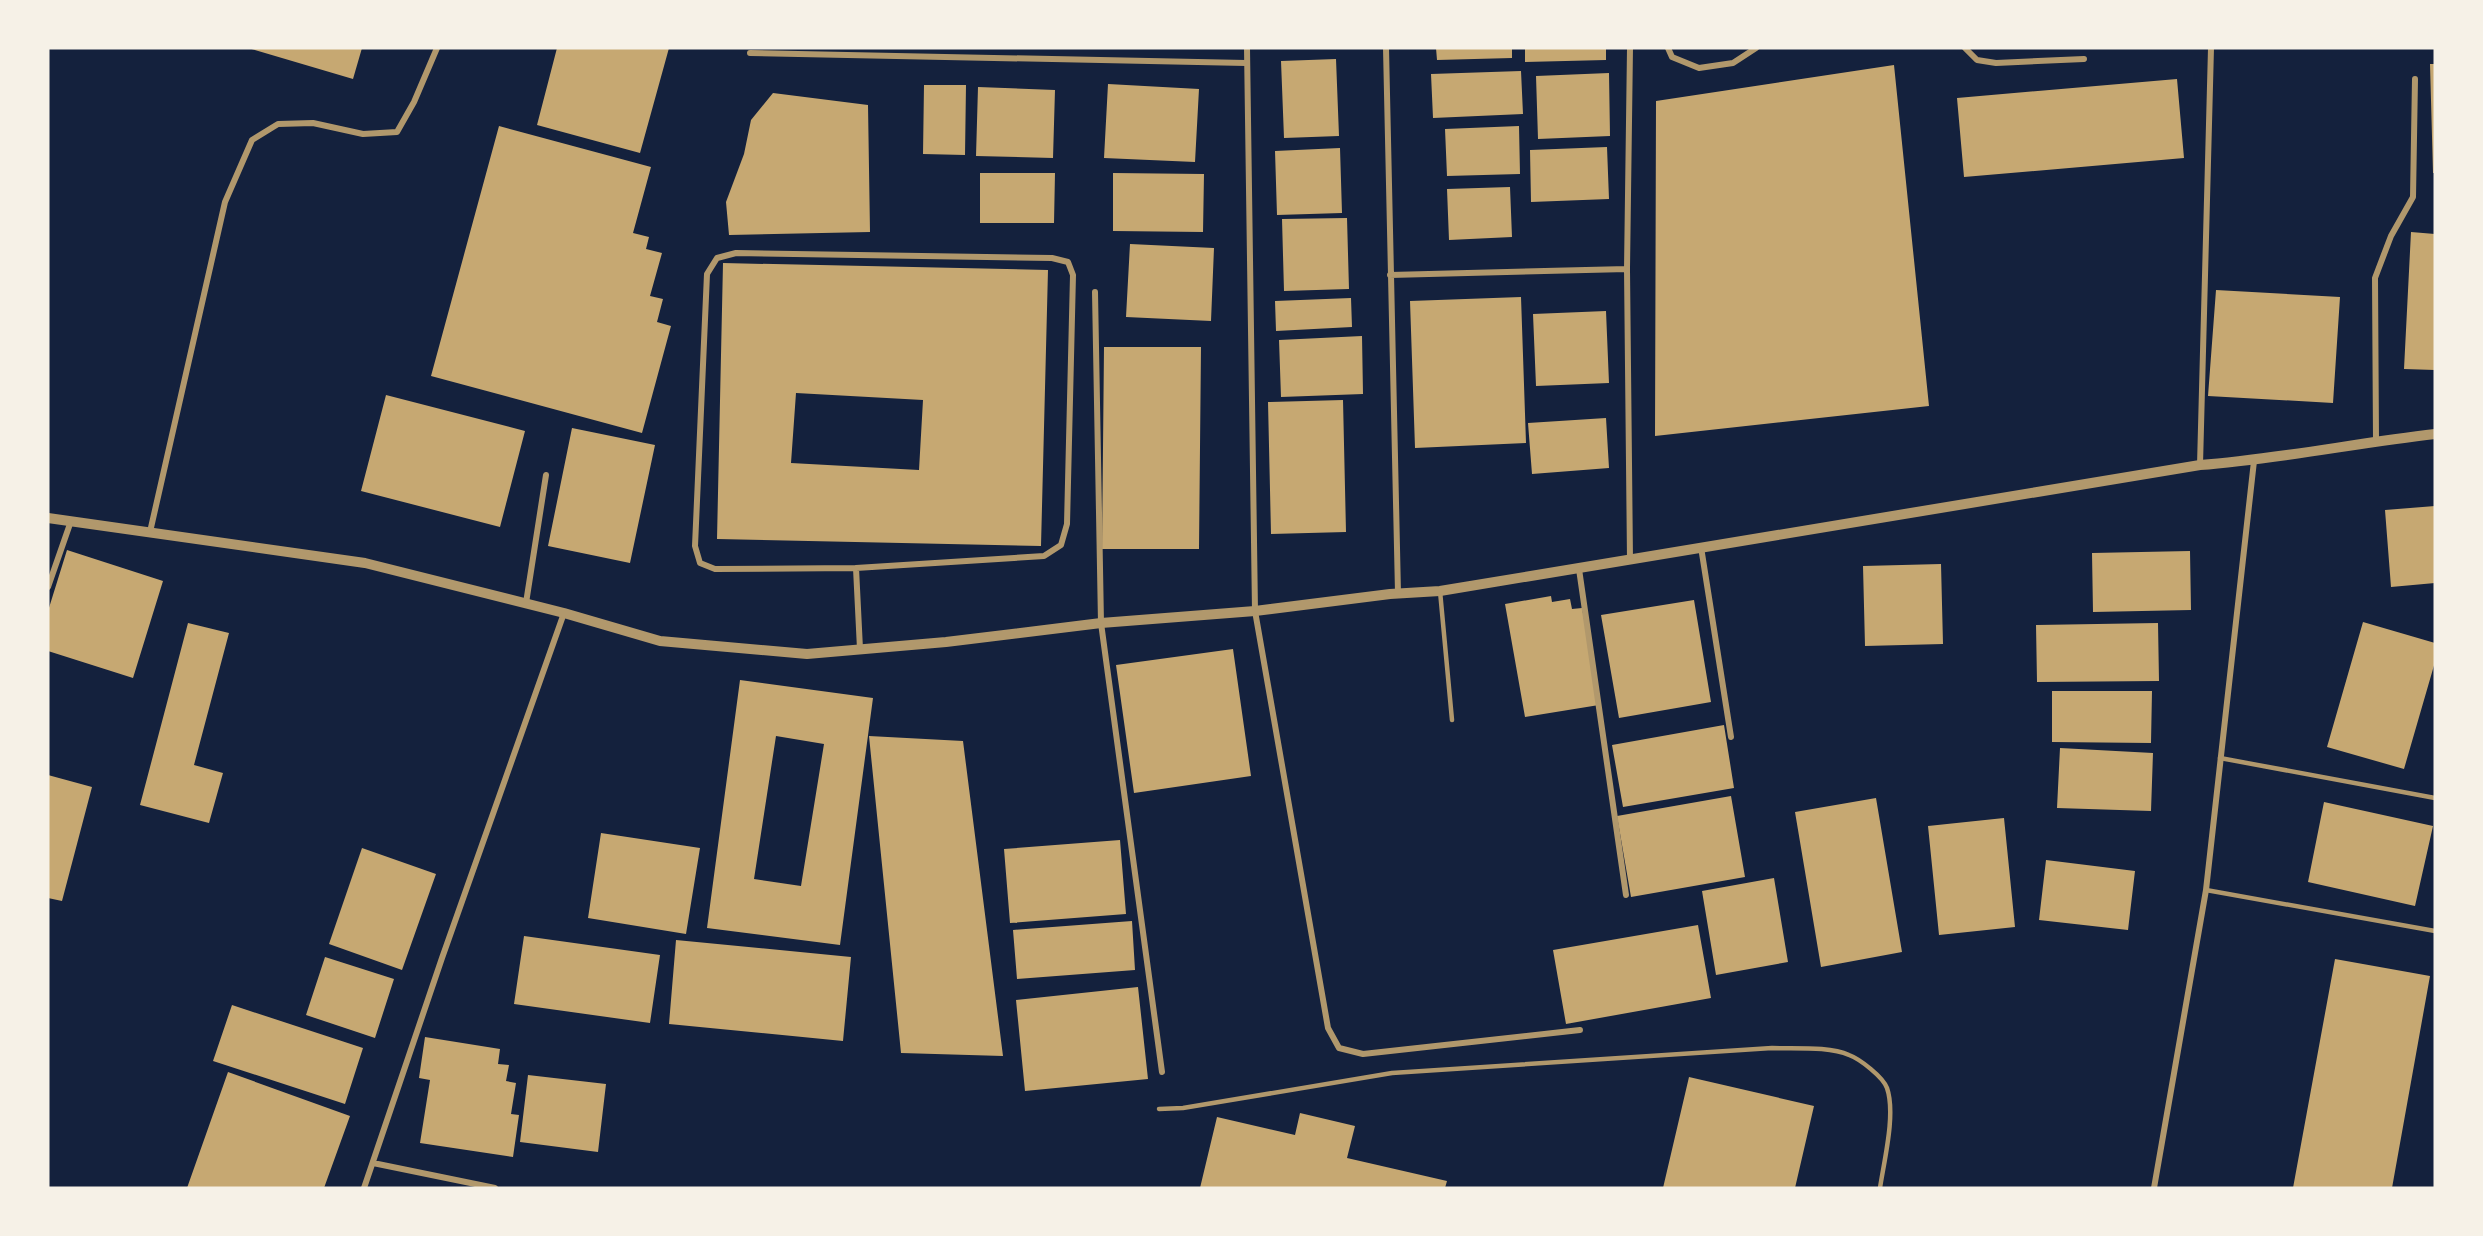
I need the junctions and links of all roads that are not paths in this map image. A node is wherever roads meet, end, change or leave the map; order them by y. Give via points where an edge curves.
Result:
1 (437, 48) edge
2 (1247, 48) edge
3 (1386, 48) edge
4 (1630, 48) edge
5 (1668, 48) edge
6 (1756, 48) edge
7 (1965, 48) edge
8 (2211, 48) edge
9 (750, 53) dead end
10 (2084, 59) dead end
11 (1246, 63) junction
12 (2415, 79) dead end
13 (1627, 269) junction
14 (1390, 275) junction
15 (1095, 292) dead end
16 (2435, 434) edge
17 (2376, 441) junction
18 (2254, 461) junction
19 (2200, 465) junction
20 (546, 475) dead end
21 (48, 518) edge
22 (71, 521) junction
23 (150, 532) junction
24 (1701, 547) junction
25 (1630, 560) junction
26 (856, 568) junction
27 (1579, 569) junction
28 (48, 587) edge
29 (1440, 591) junction
30 (1398, 593) junction
31 (526, 603) junction
32 (1255, 611) junction
33 (564, 613) junction
34 (1101, 623) junction
35 (860, 649) junction
36 (1452, 720) dead end
37 (1731, 737) dead end
38 (2220, 758) junction
39 (2435, 798) edge
40 (2206, 890) junction
41 (1626, 895) dead end
42 (2435, 931) edge
43 (1580, 1030) dead end
44 (1162, 1072) dead end
45 (1159, 1109) dead end
46 (373, 1163) junction
47 (364, 1188) edge
48 (495, 1188) edge
49 (1880, 1188) edge
50 (2154, 1188) edge

1 - 23 street via 397,132 363,134 313,123 278,124 252,140 225,202
2 - 11 street
3 - 14 street
4 - 13 street
5 - 6 street via 1672,57 1699,68 1733,63
7 - 10 street via 1977,60 1996,63
8 - 19 street
9 - 11 street
11 - 32 street
12 - 17 street via 2413,197 2391,236 2375,278
13 - 14 street
13 - 25 street
14 - 30 street
15 - 34 street
16 - 17 street
17 - 18 street
18 - 19 street
18 - 38 street
19 - 24 street
20 - 31 street
21 - 22 street
22 - 23 street
22 - 28 street
23 - 31 street via 365,563
24 - 25 street
24 - 37 street
25 - 27 street
26 - 26 street via 715,569 700,563 695,546 707,274 717,258 736,253 1052,258 1068,262 1073,275 1067,524 1061,545 1044,556
26 - 35 street
27 - 29 street
27 - 41 street
29 - 30 street
29 - 36 lane
30 - 32 street
31 - 33 street
32 - 34 street
32 - 43 street via 1328,1028 1339,1048 1363,1054
33 - 35 street via 660,640 807,654
33 - 46 street
34 - 35 street
34 - 44 street
38 - 39 lane
38 - 40 street
40 - 42 lane
40 - 50 street
45 - 49 lane via 1392,1073 1772,1048 1820,1050 1849,1054 1869,1067 1887,1087 1890,1112
46 - 47 street
46 - 48 street

